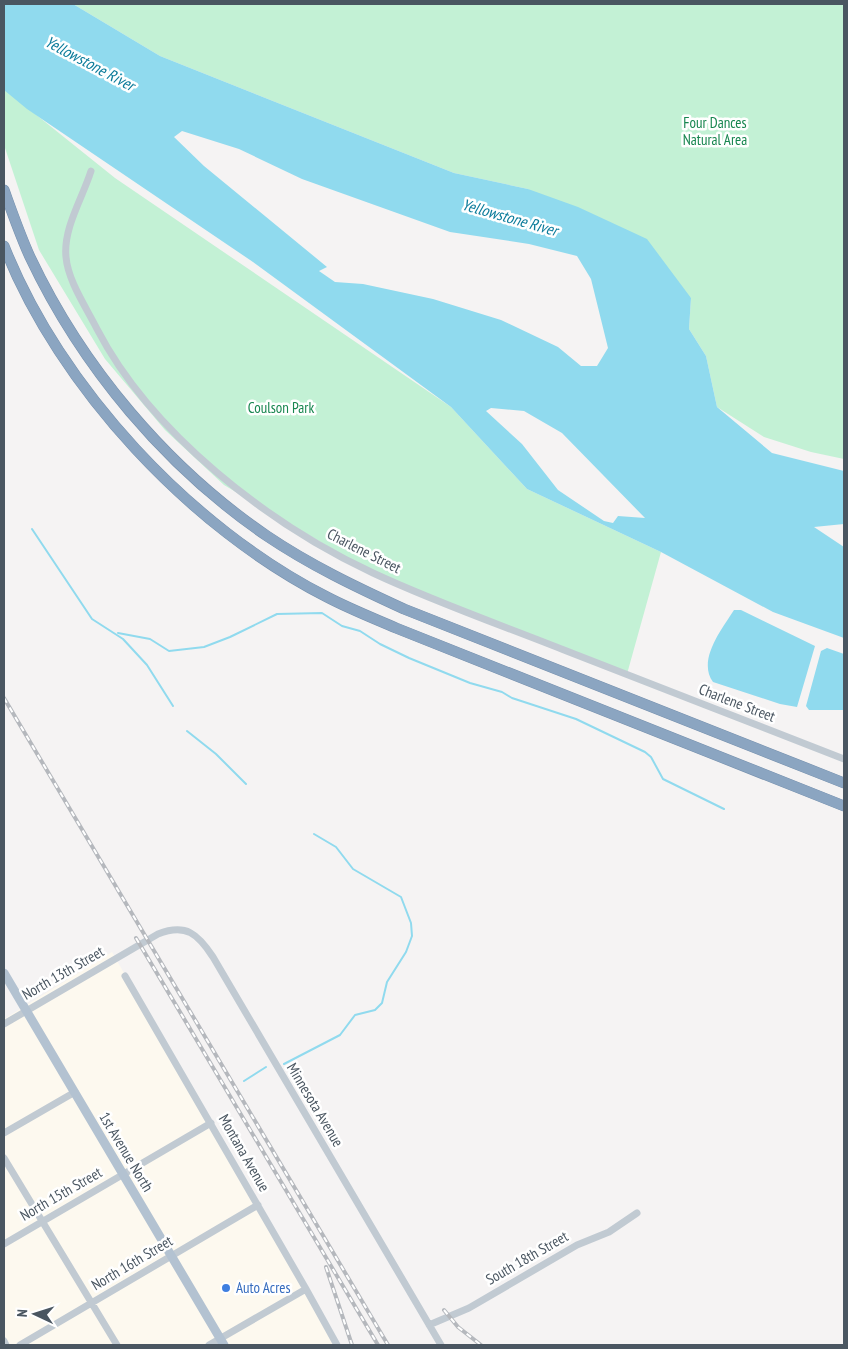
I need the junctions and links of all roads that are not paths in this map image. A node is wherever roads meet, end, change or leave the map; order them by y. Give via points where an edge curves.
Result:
1 (91, 171) dead end
2 (4, 190) edge
3 (4, 246) edge
4 (844, 759) edge
5 (844, 783) edge
6 (844, 806) edge
7 (137, 946) joint
8 (4, 972) edge
9 (125, 976) dead end
10 (26, 1010) junction
11 (4, 1024) edge
12 (75, 1092) junction
13 (210, 1123) junction
14 (4, 1133) edge
15 (4, 1158) edge
16 (123, 1174) junction
17 (258, 1205) junction
18 (636, 1212) dead end
19 (41, 1221) junction
20 (4, 1244) edge
21 (172, 1256) junction
22 (306, 1289) junction
23 (92, 1303) junction
24 (429, 1325) junction
25 (4, 1341) edge
26 (222, 1342) edge
27 (6, 1345) edge
28 (20, 1345) edge
29 (117, 1345) edge
30 (209, 1345) edge
31 (337, 1345) edge
32 (441, 1345) edge

1 - 4 street, Charlene Street via 66,245 69,271 105,343 142,396 206,462 244,494 285,524 373,574
2 - 5 highway via 30,256 64,319 106,381 154,438 208,490 267,535 338,578 404,609
3 - 6 highway via 46,330 88,392 138,452 193,505 254,553 326,597 396,628
7 - 10 street, North 13th Street
7 - 24 street, Minnesota Avenue via 158,934 177,929 195,934 206,945
8 - 10 main road, 1st Avenue North
9 - 13 street, Montana Avenue
10 - 11 street, North 13th Street
10 - 12 main road, 1st Avenue North
12 - 14 street
12 - 16 main road, 1st Avenue North
13 - 16 street, North 15th Street
13 - 17 street, Montana Avenue
15 - 19 street
16 - 19 street, North 15th Street
16 - 21 main road, 1st Avenue North
17 - 21 street, North 16th Street
17 - 22 street, Montana Avenue
18 - 24 street, South 18th Street via 609,1232 576,1244 469,1308
19 - 20 street, North 15th Street
19 - 23 street
21 - 23 street, North 16th Street
21 - 26 main road, 1st Avenue North
22 - 26 street
22 - 31 street, Montana Avenue
23 - 28 street, North 16th Street
23 - 29 street
24 - 32 street, Minnesota Avenue
25 - 27 street
26 - 30 street

